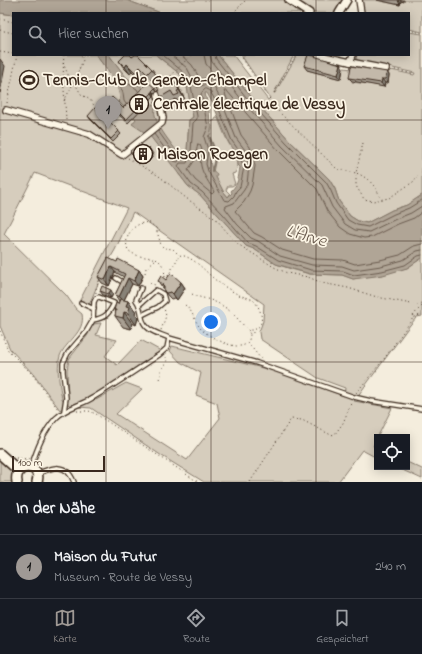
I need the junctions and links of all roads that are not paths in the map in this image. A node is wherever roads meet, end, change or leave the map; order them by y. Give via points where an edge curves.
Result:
1 (289, 0) edge
2 (347, 0) edge
3 (359, 0) edge
4 (307, 12) edge
5 (340, 12) edge
6 (361, 12) edge
7 (323, 56) edge
8 (353, 56) edge
9 (350, 62) junction
10 (386, 69) road end
11 (158, 95) edge
12 (3, 109) edge
13 (116, 278) dead end
14 (121, 288) edge
15 (141, 288) dead end
16 (81, 303) dead end
17 (139, 305) junction
18 (94, 309) junction
19 (142, 315) junction
20 (93, 320) junction
21 (169, 338) junction
22 (422, 409) edge
23 (63, 412) junction
24 (0, 454) edge
25 (19, 471) junction
26 (36, 474) edge
27 (18, 482) edge
28 (74, 482) edge

1 - 4 street
2 - 5 street
3 - 6 street
7 - 9 street
8 - 9 street
9 - 10 street
11 - 12 street via 163,119 159,126 122,155 93,136
13 - 14 lane via 124,282
15 - 17 lane via 136,300
16 - 18 lane
17 - 19 lane
17 - 19 lane via 156,290 163,294 165,300 162,304
18 - 20 lane
18 - 20 lane via 98,297 115,301 106,316
19 - 21 lane via 146,326
20 - 23 lane via 64,361 66,398
21 - 22 lane via 268,367 354,397
21 - 23 lane via 164,351 94,397
23 - 26 lane via 49,427 37,447
24 - 25 street
25 - 26 street via 26,467
25 - 27 street
26 - 28 lane via 54,467 61,468 71,474

